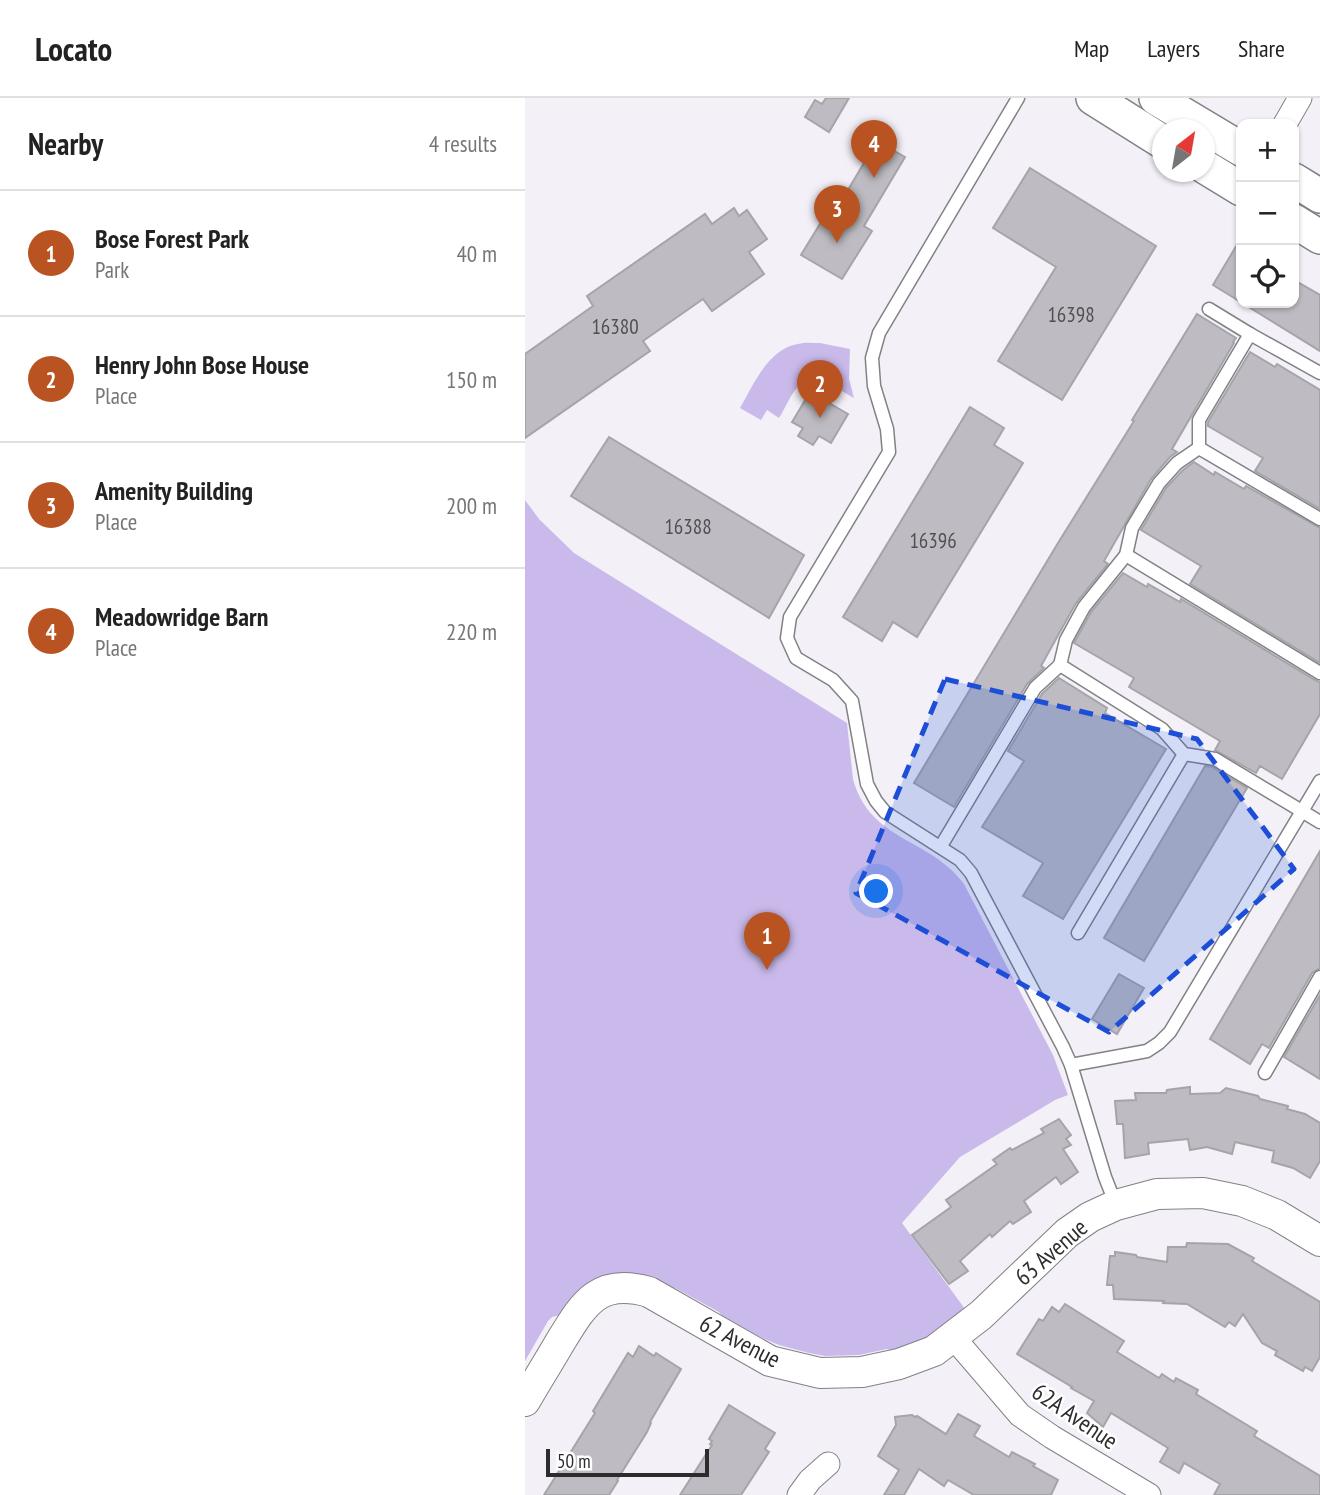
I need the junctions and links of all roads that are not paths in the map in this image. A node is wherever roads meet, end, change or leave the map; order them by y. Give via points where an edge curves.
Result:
1 (1019, 98) edge
2 (1093, 98) edge
3 (1126, 98) edge
4 (1156, 98) edge
5 (1300, 98) edge
6 (1160, 119) edge
7 (1288, 119) edge
8 (1152, 135) edge
9 (1236, 146) edge
10 (1215, 151) edge
11 (1236, 165) edge
12 (1215, 173) edge
13 (1297, 182) edge
14 (1236, 186) edge
15 (1320, 196) edge
16 (1299, 200) edge
17 (1320, 205) edge
18 (1299, 224) edge
19 (1320, 237) edge
20 (1209, 309) dead end
21 (1250, 334) junction
22 (1320, 373) edge
23 (1199, 448) junction
24 (1320, 519) edge
25 (1126, 555) junction
26 (1060, 665) junction
27 (1320, 673) edge
28 (1184, 754) junction
29 (1320, 781) edge
30 (1301, 812) junction
31 (1320, 822) edge
32 (941, 846) junction
33 (1078, 933) dead end
34 (1320, 977) edge
35 (1071, 1065) junction
36 (1265, 1073) dead end
37 (1116, 1205) junction
38 (1320, 1241) edge
39 (953, 1338) junction
40 (525, 1401) edge
41 (828, 1464) dead end
42 (799, 1495) edge
43 (1149, 1495) edge

1 - 32 lane via 879,333 872,358 874,386 889,452 790,617 787,638 796,658 833,680 852,701 867,784 876,801 885,812
2 - 8 main road
3 - 6 main road
4 - 9 main road
5 - 7 street
10 - 11 main road
12 - 14 main road
13 - 15 main road
16 - 17 main road
18 - 19 main road
20 - 21 lane
21 - 22 lane
21 - 23 lane via 1199,420
23 - 24 lane
23 - 25 lane via 1159,483 1132,528
25 - 26 lane via 1084,607 1066,640
25 - 27 lane
26 - 28 lane via 1162,729
26 - 32 lane via 1035,688
28 - 30 lane via 1215,759
28 - 33 lane
29 - 30 lane
30 - 31 lane
30 - 35 lane via 1170,1032 1147,1051
32 - 35 lane via 960,860 975,881
34 - 36 lane
35 - 37 lane
37 - 38 street, 63 Avenue via 1157,1194 1203,1193 1277,1215
37 - 39 street, 63 Avenue via 1067,1233
39 - 40 street, 62 Avenue via 899,1364 862,1372 820,1373 770,1361 649,1292 621,1287 599,1294 582,1307
39 - 43 street, 62A Avenue via 1020,1415
41 - 42 street

